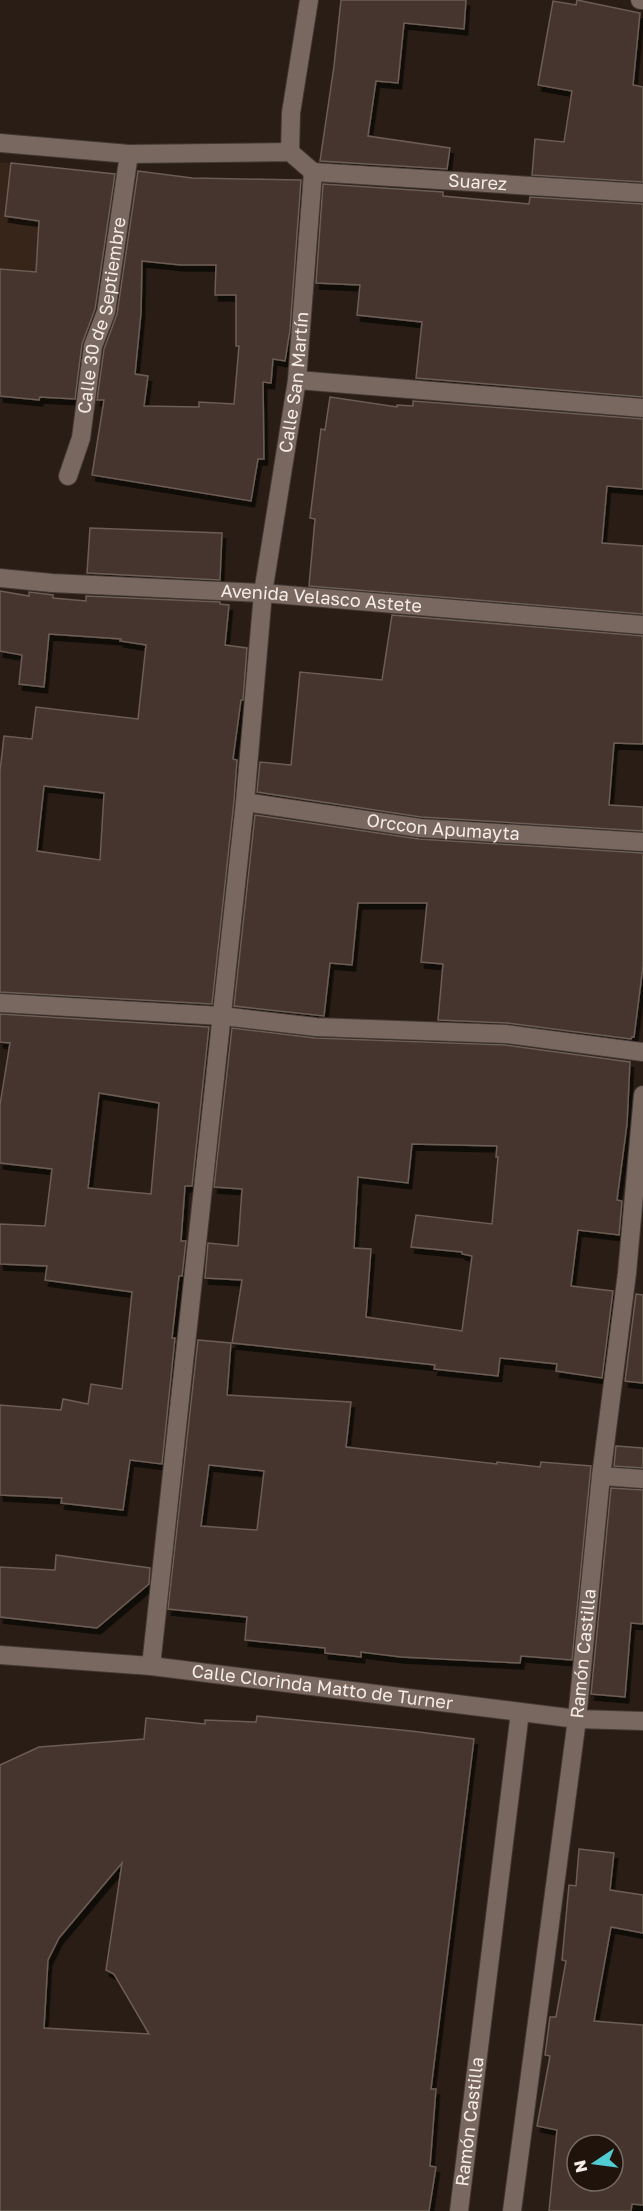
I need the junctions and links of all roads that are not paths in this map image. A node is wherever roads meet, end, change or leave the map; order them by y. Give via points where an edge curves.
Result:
1 (309, 0) edge
2 (0, 142) edge
3 (291, 152) junction
4 (129, 154) junction
5 (313, 172) junction
6 (643, 194) edge
7 (297, 380) junction
8 (643, 408) edge
9 (68, 476) dead end
10 (0, 578) edge
11 (263, 593) junction
12 (643, 625) edge
13 (245, 802) junction
14 (643, 842) edge
15 (0, 1003) edge
16 (222, 1016) junction
17 (643, 1052) edge
18 (643, 1095) edge
19 (635, 1272) edge
20 (601, 1476) junction
21 (643, 1479) edge
22 (0, 1655) edge
23 (151, 1666) junction
24 (520, 1712) junction
25 (577, 1719) junction
26 (643, 1721) edge
27 (459, 2211) edge
28 (512, 2211) edge

1 - 3 street via 291,113
2 - 4 street
3 - 4 street
3 - 5 street
4 - 9 street, Calle 30 de Septiembre via 106,312 93,346 81,438
5 - 6 street, Suarez
5 - 7 street, Calle San Martín
7 - 8 street
7 - 11 street, Calle San Martín
10 - 11 street, Avenida Velasco Astete
11 - 12 street, Avenida Velasco Astete
11 - 13 street, Calle San Martín
13 - 14 street, Orccon Apumayta via 420,828
13 - 16 street, Calle San Martín
15 - 16 street
16 - 17 street via 316,1027 506,1034
16 - 23 street, Calle San Martín
18 - 19 street, Ramón Castilla
19 - 20 street, Ramón Castilla
20 - 21 street
20 - 25 street, Ramón Castilla
22 - 23 street, Calle Clorinda Matto de Turner
23 - 24 street, Calle Clorinda Matto de Turner
24 - 25 street, Calle Clorinda Matto de Turner
24 - 27 street, Ramón Castilla
25 - 26 street, Calle Clorinda Matto de Turner
25 - 28 street, Ramón Castilla

